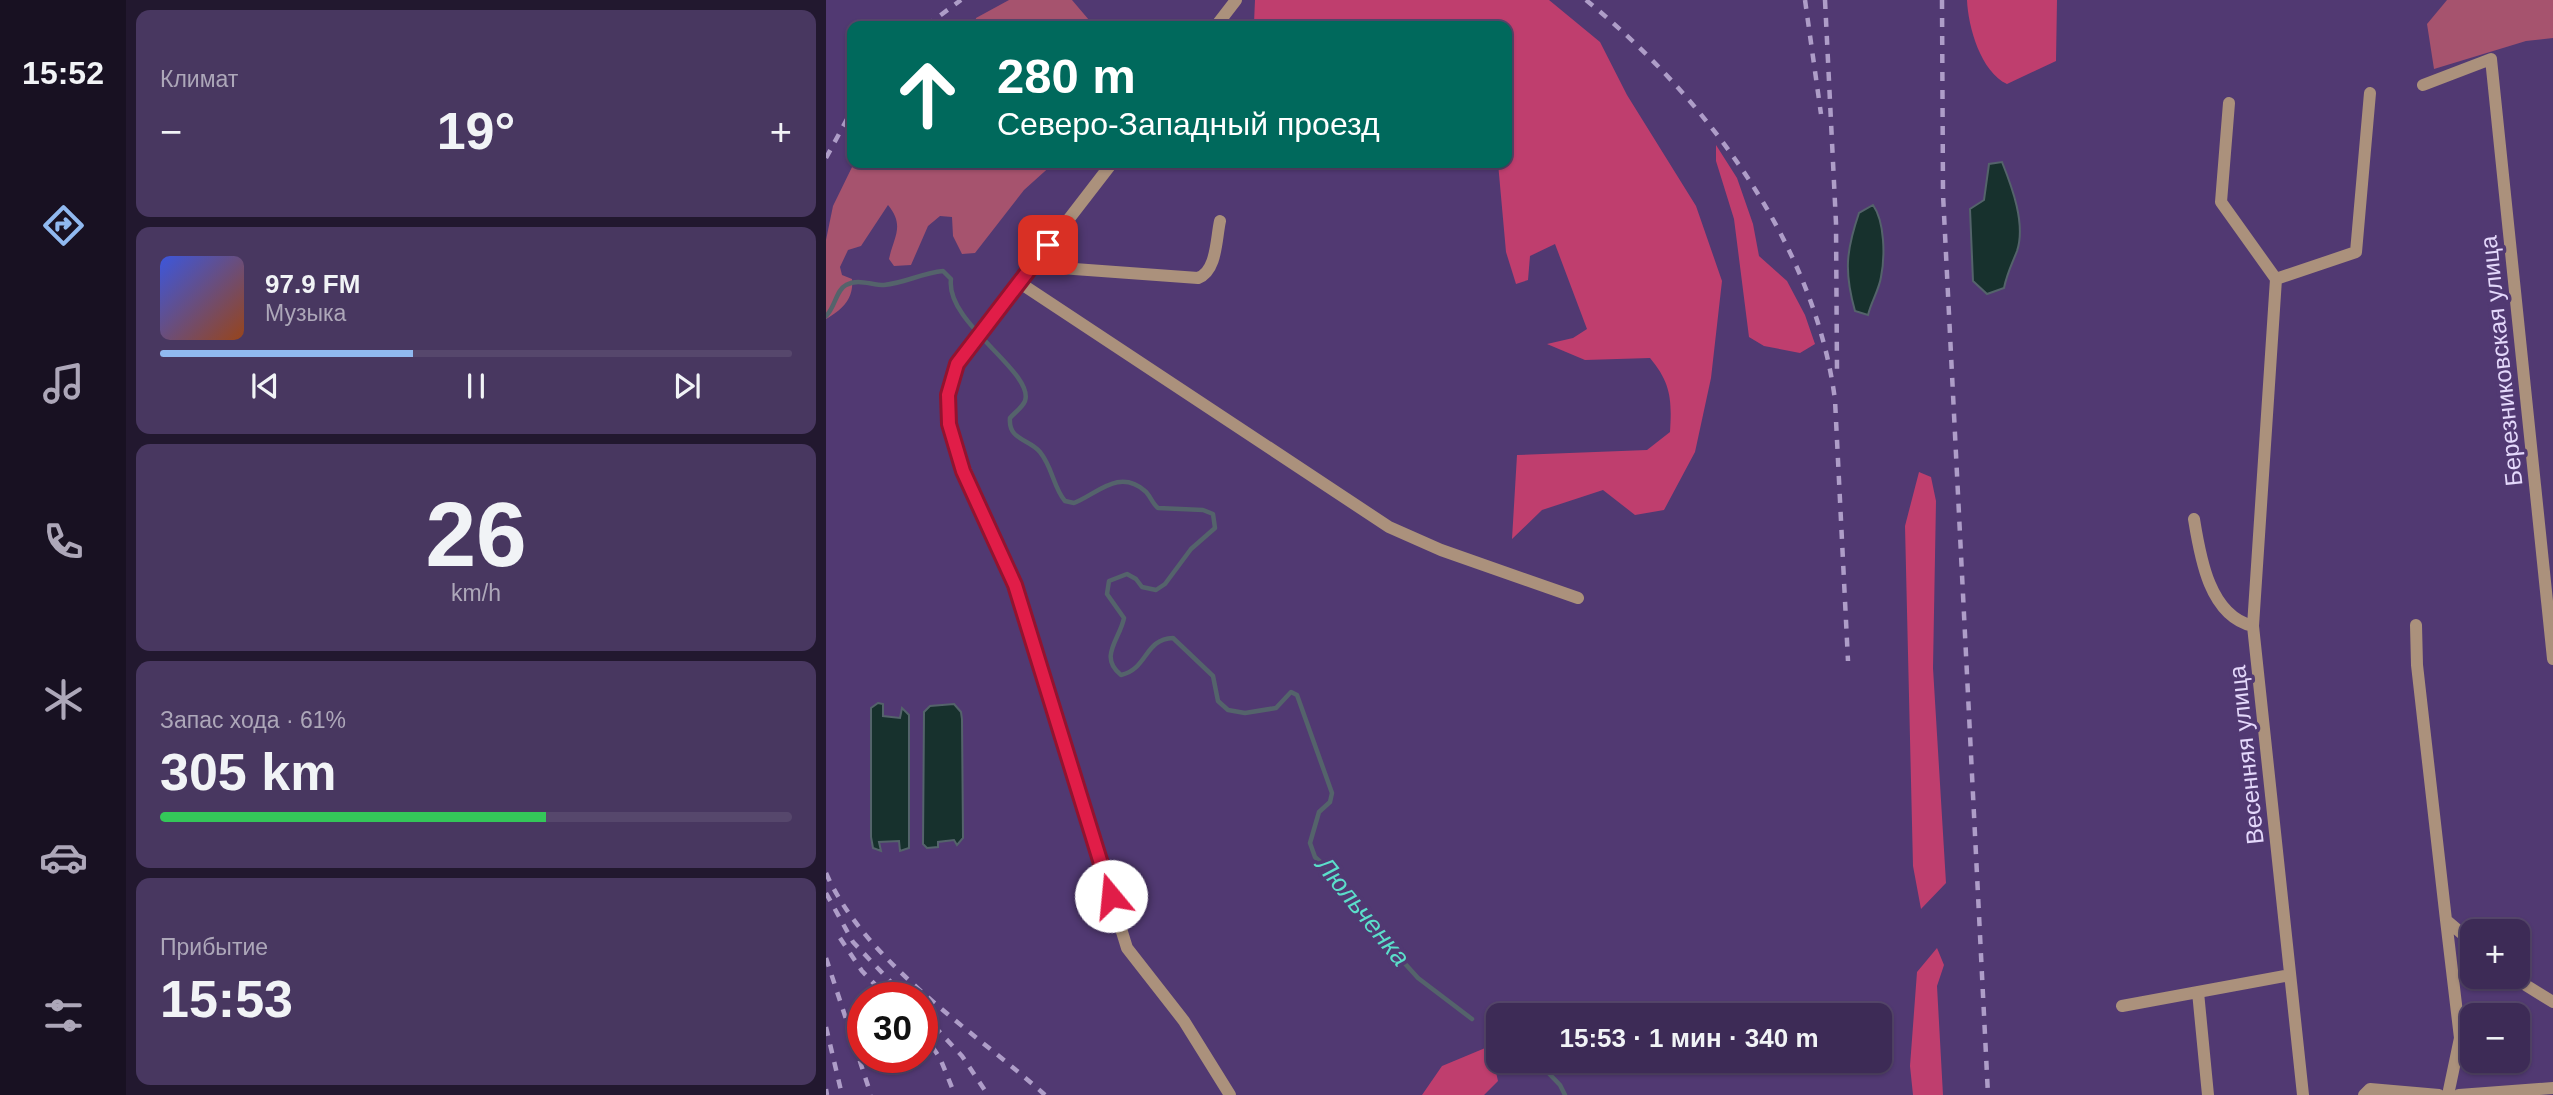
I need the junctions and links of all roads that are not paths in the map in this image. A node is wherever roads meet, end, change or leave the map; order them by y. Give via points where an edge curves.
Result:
1 (1236, 0) edge
2 (1220, 21) edge
3 (2423, 85) dead end
4 (2370, 93) dead end
5 (2230, 103) dead end
6 (1108, 168) edge
7 (1220, 221) dead end
8 (1033, 266) junction
9 (2276, 279) junction
10 (1020, 283) junction
11 (2194, 519) dead end
12 (1578, 598) dead end
13 (2416, 625) dead end
14 (2253, 626) junction
15 (2553, 660) edge
16 (2446, 920) junction
17 (2460, 932) edge
18 (2290, 975) junction
19 (2530, 988) edge
20 (2198, 992) junction
21 (2553, 1002) edge
22 (2122, 1006) dead end
23 (2553, 1088) edge
24 (1230, 1095) edge
25 (2208, 1095) edge
26 (2303, 1095) edge
27 (2364, 1095) edge
28 (2439, 1095) edge
29 (2448, 1095) edge
30 (2459, 1095) edge

1 - 2 street
3 - 15 street, Березниковская улица via 2491,59
4 - 9 street via 2356,252
5 - 9 street via 2221,202
6 - 8 street
7 - 8 street via 1210,267 1198,278
8 - 10 street
9 - 14 street, Весенняя улица
10 - 12 street via 1389,527
10 - 24 street via 957,364 948,395 957,456 1015,585 1128,947 1184,1021
11 - 14 street via 2210,582 2226,611
13 - 16 street
14 - 18 street, Весенняя улица
16 - 17 street
16 - 29 street via 2460,1038
18 - 20 street
18 - 26 street, Весенняя улица
19 - 21 street
20 - 22 street
20 - 25 street
23 - 30 street
27 - 28 street via 2370,1089

